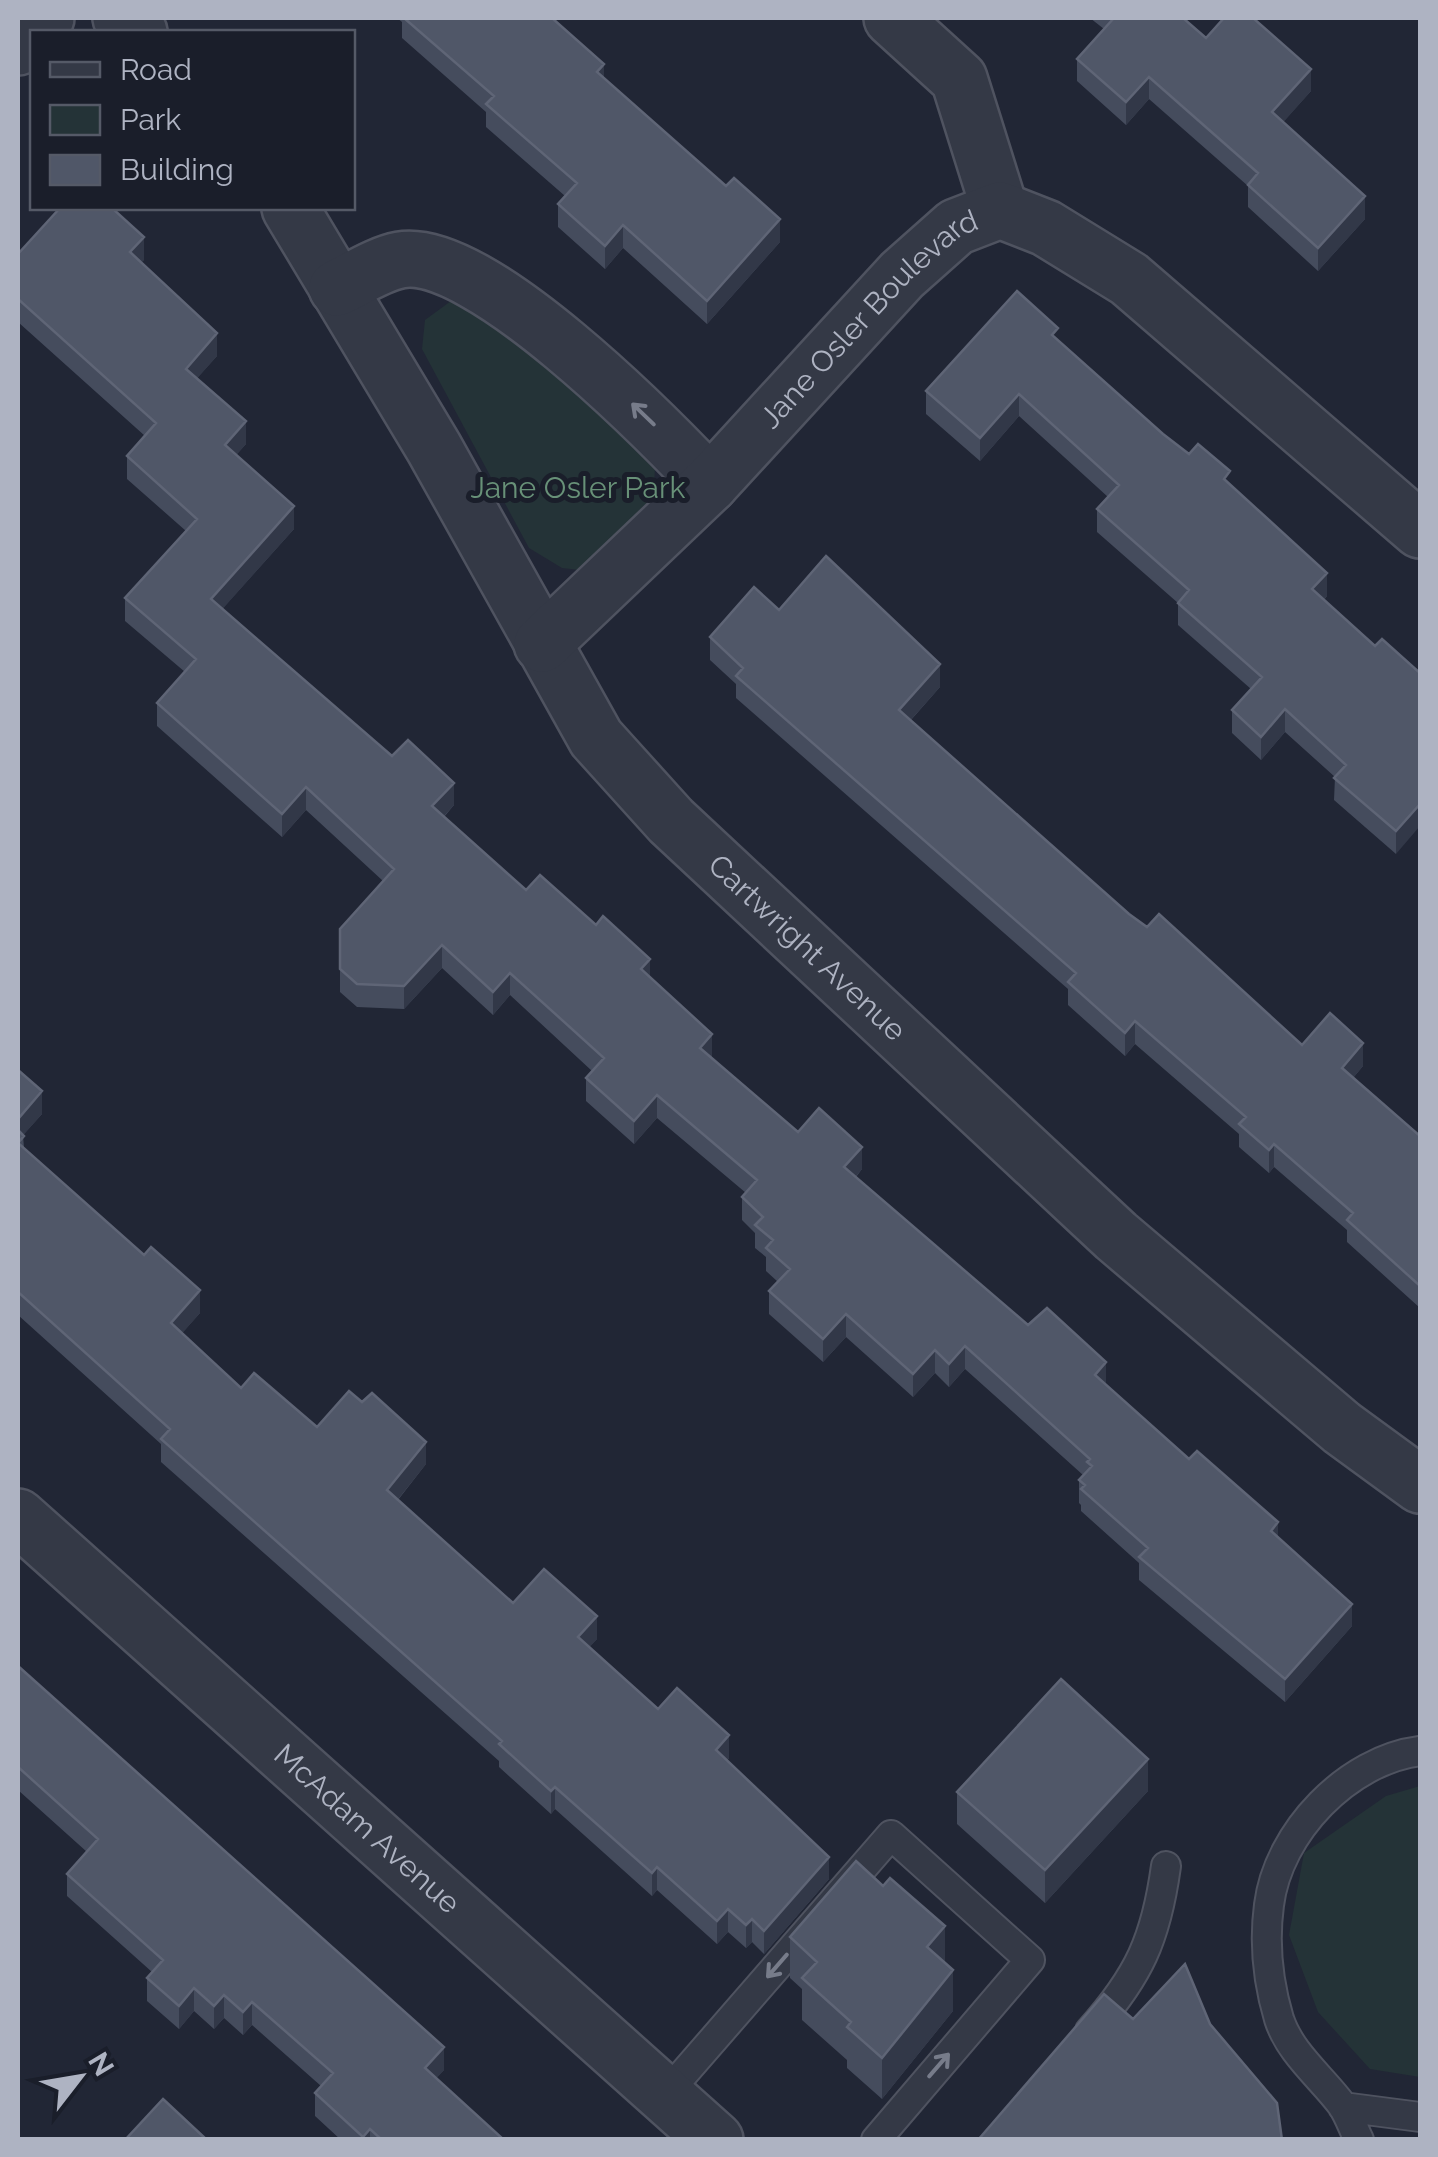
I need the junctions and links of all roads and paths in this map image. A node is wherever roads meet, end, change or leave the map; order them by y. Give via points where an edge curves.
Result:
1 (892, 18) edge
2 (291, 210) edge
3 (1000, 210) junction
4 (337, 288) junction
5 (710, 484) junction
6 (1420, 530) edge
7 (542, 644) junction
8 (1420, 1485) edge
9 (18, 1517) edge
10 (1420, 1750) edge
11 (1166, 1866) dead end
12 (1070, 2052) edge
13 (665, 2094) junction
14 (1343, 2106) junction
15 (1420, 2117) edge
16 (716, 2140) edge
17 (876, 2140) edge
18 (1359, 2140) edge

1 - 3 street via 959,79
2 - 4 street, Cartwright Avenue
3 - 5 street, Jane Osler Boulevard via 956,227 902,276
3 - 6 street, Jane Osler Boulevard via 1046,228 1129,279
5 -> 4 street via 640,408 490,289 439,264 401,260
4 - 7 street, Cartwright Avenue
5 - 7 street, Jane Osler Boulevard
7 - 8 street, Cartwright Avenue via 596,738 671,821 1116,1236 1342,1428
9 - 13 street, McAdam Avenue
10 - 14 lane via 1355,1776 1311,1812 1269,1901 1266,1953 1280,2022
11 - 12 lane via 1158,1924 1138,1972
13 - 16 street, McAdam Avenue
17 -> 13 lane via 1030,1960 891,1835
14 - 15 lane
14 - 18 lane

